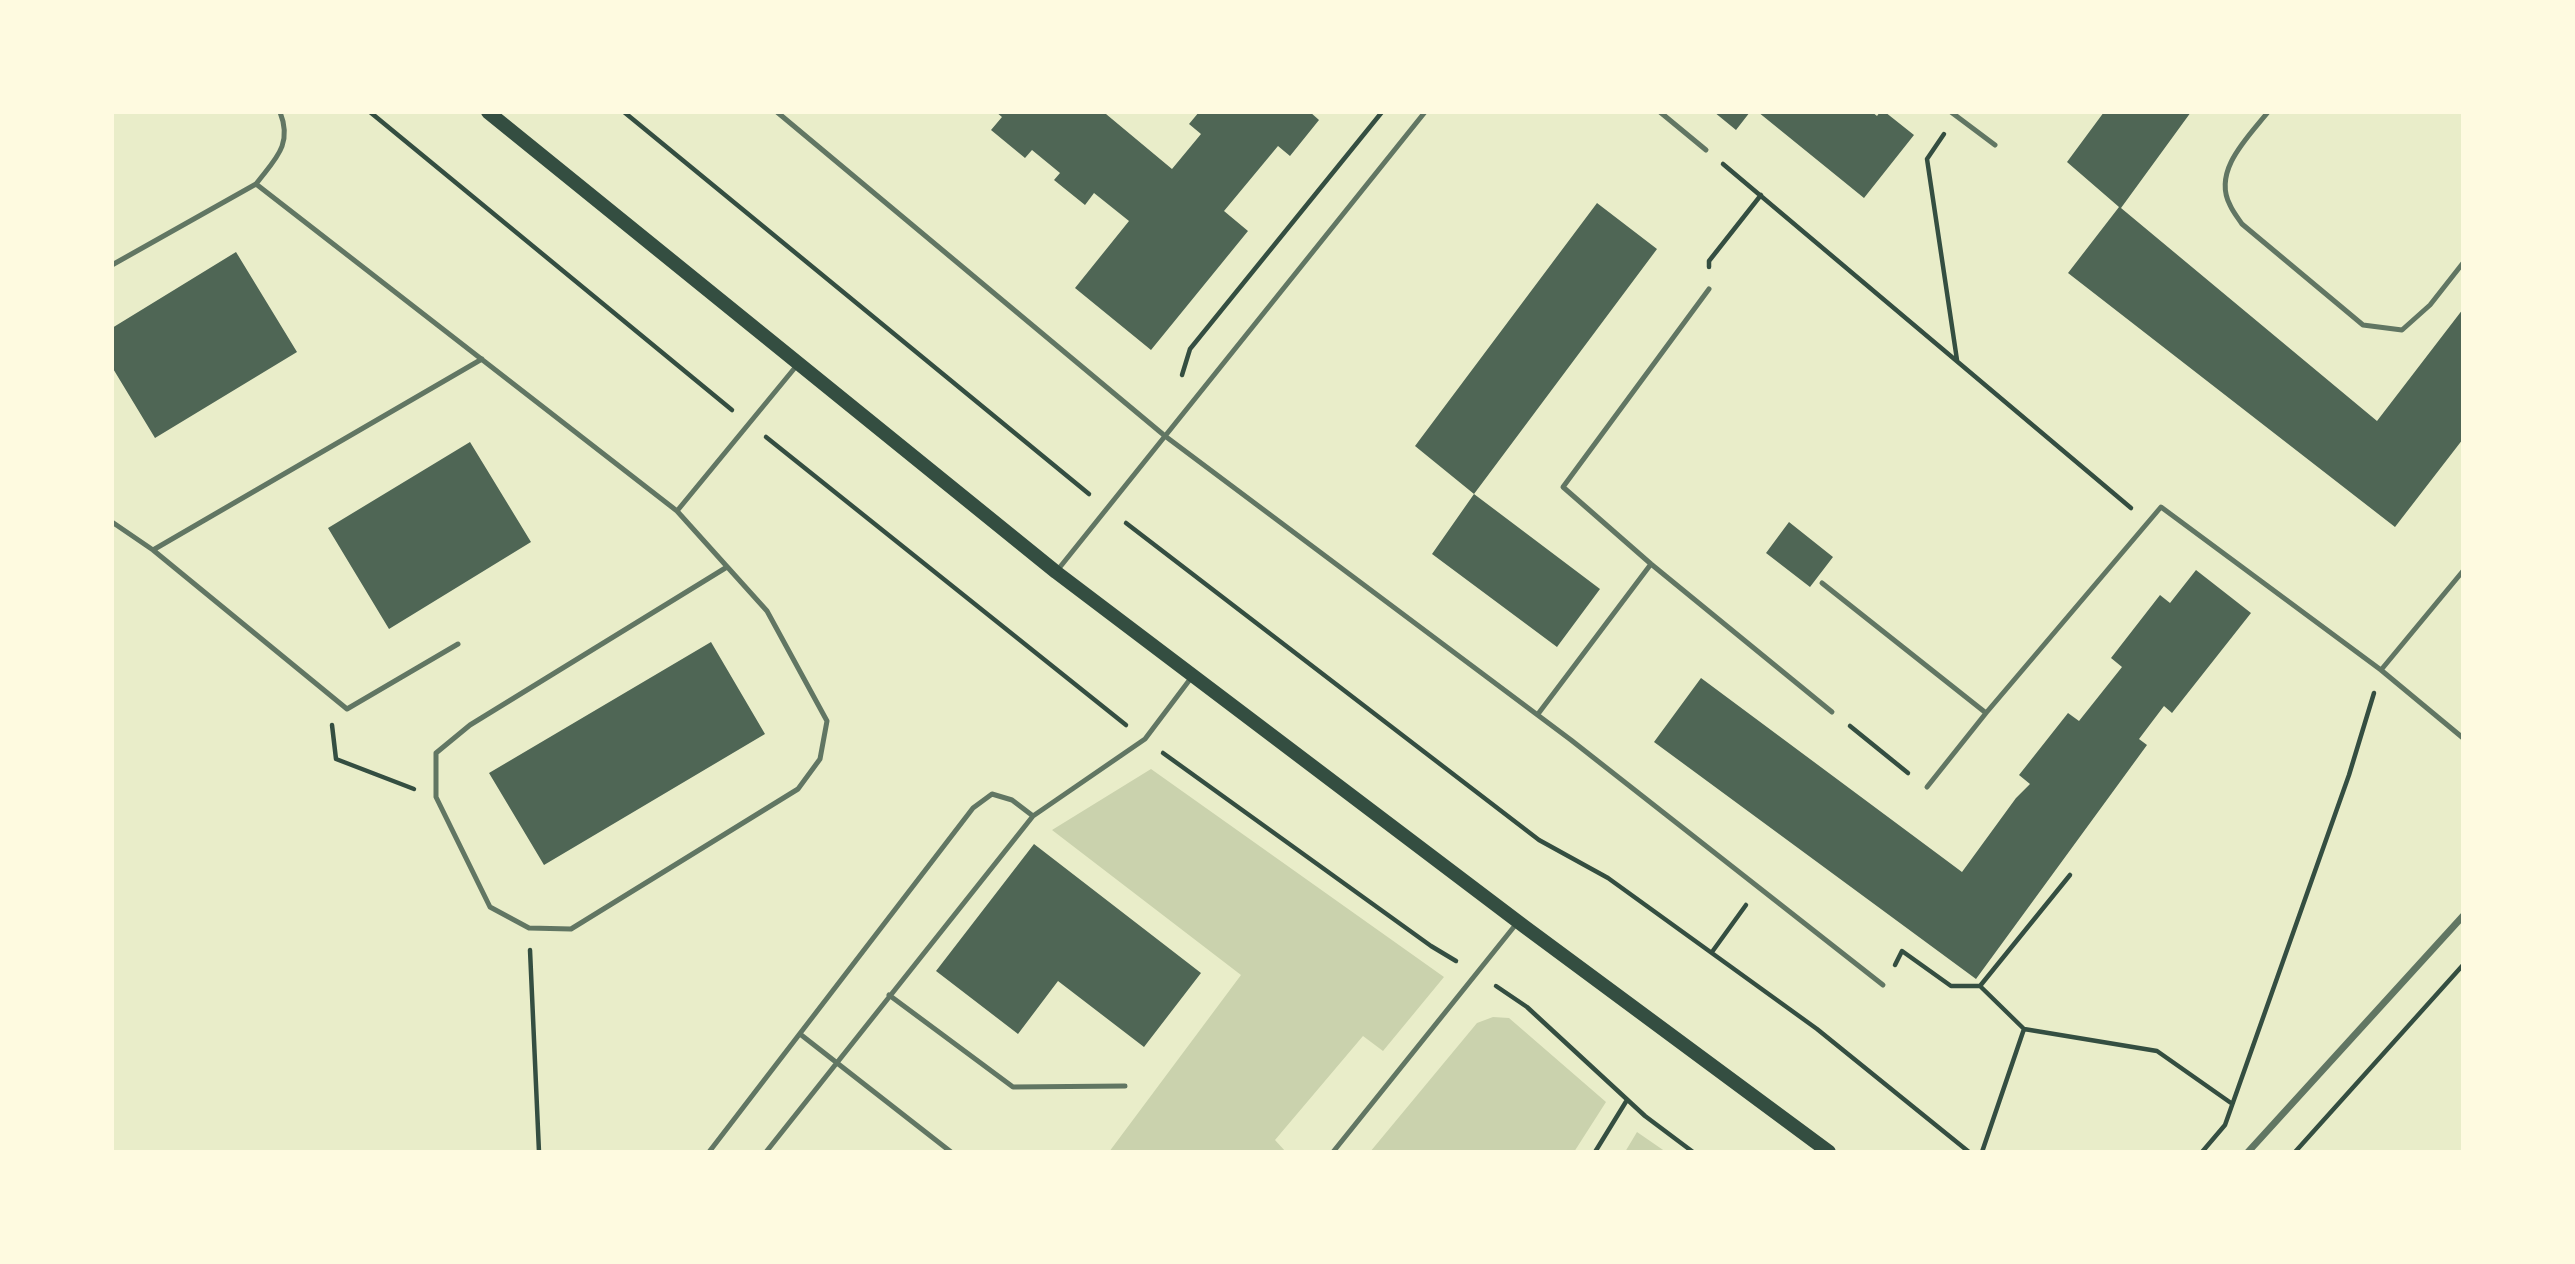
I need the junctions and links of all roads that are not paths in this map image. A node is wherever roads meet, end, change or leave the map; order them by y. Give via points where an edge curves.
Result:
1 (280, 112) edge
2 (488, 112) edge
3 (777, 112) edge
4 (1425, 112) edge
5 (1660, 112) edge
6 (2268, 112) edge
7 (1954, 114) edge
8 (1995, 145) dead end
9 (1706, 150) road end
10 (256, 184) junction
11 (2463, 263) edge
12 (112, 265) edge
13 (1709, 289) road end
14 (482, 359) junction
15 (798, 363) junction
16 (1165, 436) junction
17 (677, 511) junction
18 (112, 523) edge
19 (153, 550) junction
20 (1651, 564) junction
21 (727, 567) junction
22 (2463, 571) edge
23 (1056, 572) junction
24 (1822, 583) dead end
25 (458, 644) dead end
26 (2381, 670) junction
27 (1193, 676) junction
28 (1832, 712) road end
29 (1986, 713) junction
30 (1538, 714) junction
31 (2463, 738) edge
32 (1927, 787) road end
33 (1033, 816) junction
34 (2463, 916) edge
35 (1518, 921) junction
36 (1883, 985) road end
37 (889, 995) junction
38 (800, 1034) junction
39 (835, 1062) junction
40 (1125, 1086) dead end
41 (709, 1152) edge
42 (766, 1152) edge
43 (951, 1152) edge
44 (1333, 1152) edge
45 (1829, 1152) edge
46 (2248, 1152) edge

1 - 10 lane via 286,127 282,151
2 - 15 main road
3 - 16 lane
4 - 16 lane
5 - 9 lane
6 - 11 lane via 2235,153 2223,181 2229,204 2242,224 2363,325 2402,330
7 - 8 lane
10 - 12 lane
10 - 14 lane
13 - 20 lane via 1563,487
14 - 17 lane
14 - 19 lane
15 - 17 lane
15 - 23 main road
16 - 23 lane
16 - 30 lane
17 - 21 lane
18 - 19 lane
19 - 25 lane via 347,709
20 - 28 lane
20 - 30 lane
21 - 21 lane via 767,611 827,721 820,759 798,789 571,929 529,928 490,907 436,797 436,752 470,725
22 - 26 lane
23 - 27 main road
24 - 29 lane
26 - 29 lane via 2161,507
26 - 31 lane
27 - 33 lane via 1144,739
27 - 35 main road
29 - 32 lane
30 - 36 lane
33 - 37 lane
33 - 38 lane via 1012,800 992,794 973,808
34 - 46 street
35 - 44 lane
35 - 45 main road
37 - 39 lane
37 - 40 lane via 1013,1087
38 - 39 lane
38 - 41 lane
39 - 42 lane
39 - 43 lane

